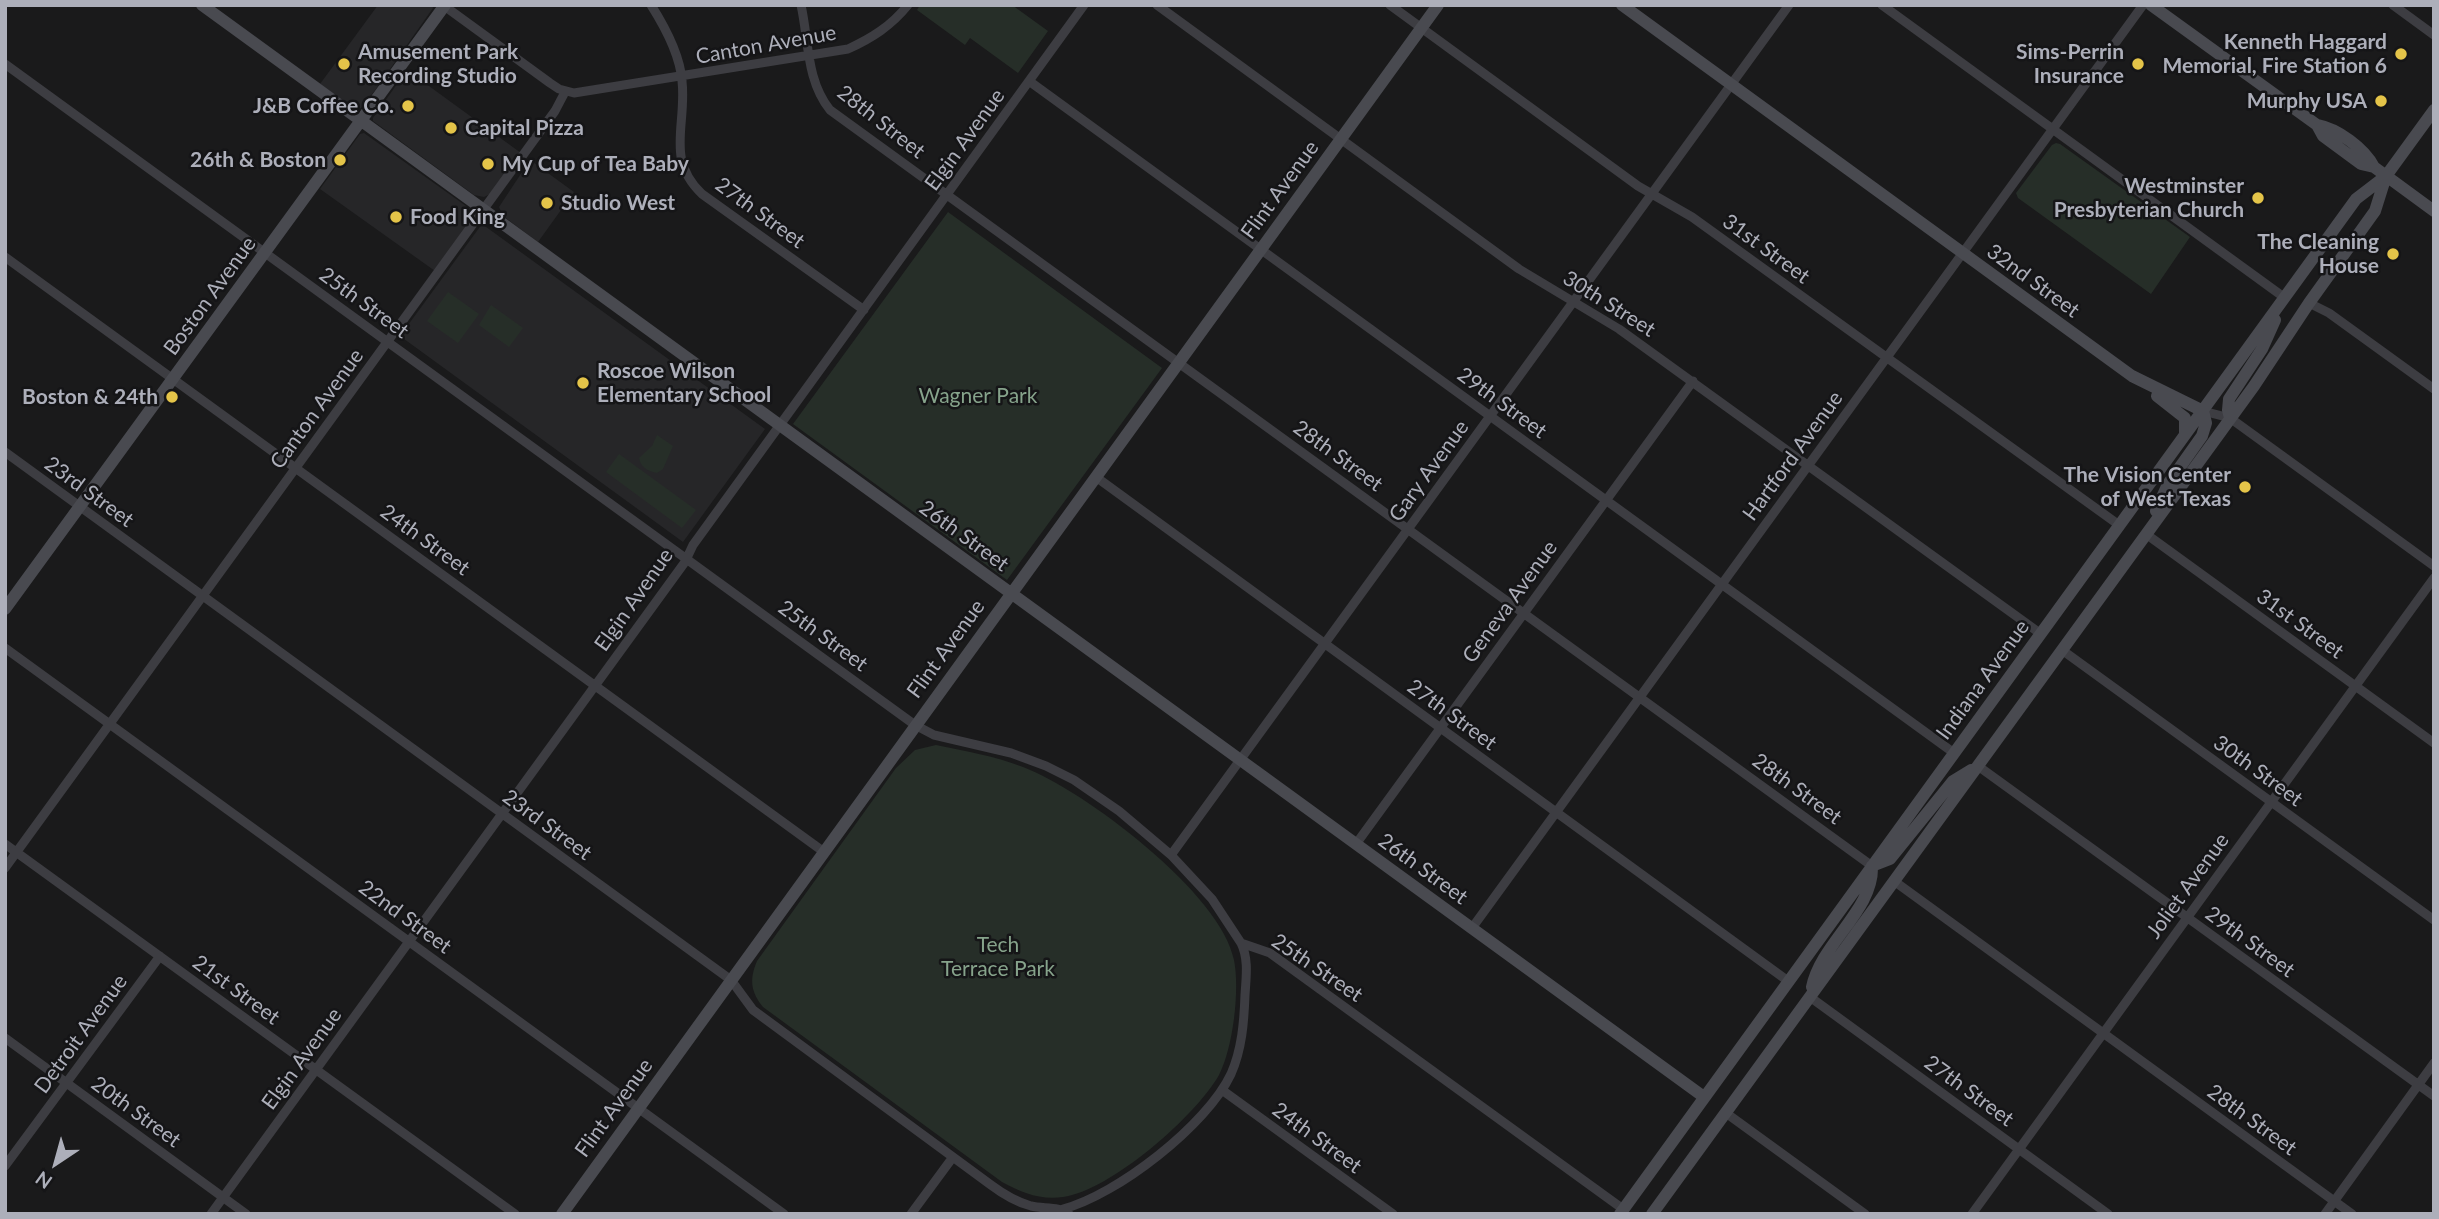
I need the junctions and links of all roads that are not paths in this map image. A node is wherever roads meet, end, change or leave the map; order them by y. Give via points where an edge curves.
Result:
1 (202, 5) edge
2 (444, 5) edge
3 (651, 5) edge
4 (801, 5) edge
5 (908, 5) edge
6 (1084, 5) edge
7 (1157, 5) edge
8 (1390, 5) edge
9 (1438, 5) edge
10 (1622, 5) edge
11 (1789, 5) edge
12 (1882, 5) edge
13 (2143, 5) edge
14 (2151, 5) edge
15 (2393, 5) edge
16 (1421, 28) junction
17 (2434, 35) edge
18 (810, 56) junction
19 (5, 64) edge
20 (682, 77) junction
21 (1029, 81) junction
22 (1732, 85) junction
23 (565, 92) junction
24 (2434, 110) edge
25 (361, 121) junction
26 (2053, 129) junction
27 (1341, 139) junction
28 (2386, 176) junction
29 (1652, 194) junction
30 (947, 195) junction
31 (482, 209) junction
32 (2434, 211) edge
33 (1261, 250) junction
34 (265, 253) junction
35 (1962, 253) junction
36 (5, 257) edge
37 (2285, 298) junction
38 (1573, 301) junction
39 (2309, 303) junction
40 (864, 310) junction
41 (387, 342) junction
42 (1886, 358) junction
43 (1179, 363) junction
44 (2132, 376) junction
45 (173, 379) junction
46 (1693, 381) junction
47 (2434, 389) edge
48 (2203, 411) junction
49 (1490, 416) junction
50 (2230, 418) junction
51 (779, 425) junction
52 (2185, 435) junction
53 (5, 452) edge
54 (1808, 465) junction
55 (295, 468) junction
56 (1096, 477) junction
57 (1605, 500) junction
58 (79, 506) junction
59 (2119, 526) junction
60 (1408, 529) junction
61 (2146, 534) junction
62 (686, 559) junction
63 (2434, 566) edge
64 (2434, 578) edge
65 (1722, 584) junction
66 (1011, 593) junction
67 (203, 596) junction
68 (5, 609) edge
69 (1524, 613) junction
70 (2040, 634) junction
71 (1325, 644) junction
72 (5, 648) edge
73 (2062, 650) junction
74 (595, 686) junction
75 (2355, 686) junction
76 (1640, 697) junction
77 (110, 724) junction
78 (915, 725) junction
79 (1440, 728) junction
80 (2434, 743) edge
81 (1954, 753) junction
82 (1240, 760) junction
83 (1978, 766) junction
84 (2271, 802) junction
85 (1556, 812) junction
86 (502, 814) junction
87 (5, 844) edge
88 (1356, 844) junction
89 (17, 852) junction
90 (824, 852) junction
91 (1171, 856) junction
92 (1872, 866) junction
93 (5, 868) edge
94 (1894, 881) junction
95 (2187, 918) junction
96 (2434, 920) edge
97 (1472, 928) junction
98 (409, 941) junction
99 (1241, 943) junction
100 (160, 956) junction
101 (730, 980) junction
102 (1788, 981) junction
103 (1810, 997) junction
104 (2103, 1033) junction
105 (5, 1038) edge
106 (2434, 1063) edge
107 (316, 1069) junction
108 (67, 1083) junction
109 (2418, 1085) junction
110 (1222, 1090) junction
111 (2434, 1096) edge
112 (1704, 1097) junction
113 (639, 1108) junction
114 (1726, 1113) junction
115 (2019, 1149) junction
116 (953, 1157) junction
117 (5, 1166) edge
118 (223, 1197) junction
119 (2334, 1201) junction
120 (1066, 1212) edge
121 (1621, 1212) edge
122 (211, 1214) edge
123 (246, 1214) edge
124 (515, 1214) edge
125 (562, 1214) edge
126 (784, 1214) edge
127 (911, 1214) edge
128 (1393, 1214) edge
129 (1652, 1214) edge
130 (1865, 1214) edge
131 (1972, 1214) edge
132 (2108, 1214) edge
133 (2325, 1214) edge
134 (2352, 1214) edge

1 - 25 street, 26th Street
2 - 23 street
2 - 25 street, Boston Avenue
3 - 20 street via 674,49
4 - 18 street
5 - 18 street, Canton Avenue via 876,36 848,49
6 - 21 street, Elgin Avenue
7 - 27 street, 30th Street
8 - 16 street, 31st Street
9 - 16 street, Flint Avenue
10 - 22 street, 32nd Street
11 - 22 street, Gary Avenue
12 - 26 street
13 - 26 street, Hartford Avenue
14 - 28 street via 2317,125 2329,127 2368,155
15 - 17 street
16 - 27 street, Flint Avenue
16 - 29 street, 31st Street
18 - 20 street, Canton Avenue
18 - 30 street, 28th Street via 819,95 831,110
19 - 34 street, 25th Street
20 - 23 street, Canton Avenue
20 - 40 street, 27th Street via 681,159 691,183
21 - 30 street, Elgin Avenue
21 - 33 street, 29th Street
22 - 29 street, Gary Avenue
22 - 35 street, 32nd Street
23 - 31 street, Canton Avenue
24 - 28 street, Indiana Avenue
25 - 31 street, 26th Street
25 - 34 street, Boston Avenue
26 - 35 street, Hartford Avenue
26 - 37 street
27 - 33 street, Flint Avenue
27 - 38 street, 30th Street via 1518,269
28 - 32 street
28 - 37 street, Indiana Avenue via 2356,199
28 - 39 street, Indiana Avenue via 2375,211
29 - 38 street, Gary Avenue
29 - 42 street, 31st Street via 1692,217
30 - 40 street, Elgin Avenue
30 - 43 street, 28th Street
31 - 41 street, Canton Avenue
31 - 51 street, 26th Street
33 - 43 street, Flint Avenue
33 - 49 street, 29th Street
34 - 41 street, 25th Street
34 - 45 street, Boston Avenue
35 - 42 street, Hartford Avenue
35 - 44 street, 32nd Street
36 - 45 street, 24th Street
37 - 48 street, Indiana Avenue
37 - 50 street via 2262,349 2229,399
38 - 46 street, 30th Street
38 - 49 street, Gary Avenue
39 - 47 street
39 - 50 street, Indiana Avenue
40 - 51 street, Elgin Avenue
41 - 55 street, Canton Avenue
41 - 62 street, 25th Street
42 - 54 street, Hartford Avenue
42 - 59 street, 31st Street
43 - 56 street, Flint Avenue
43 - 60 street, 28th Street
44 - 48 street, 32nd Street
44 - 52 street via 2182,415
45 - 55 street, 24th Street
45 - 58 street, Boston Avenue
46 - 54 street, 30th Street
46 - 57 street, Geneva Avenue
48 - 50 street, 32nd Street
48 - 52 street, Indiana Avenue
48 - 61 street via 2206,428 2168,484
49 - 57 street, 29th Street
49 - 60 street, Gary Avenue
50 - 61 street, Indiana Avenue
50 - 63 street, 32nd Street
51 - 62 street, Elgin Avenue
51 - 66 street, 26th Street
52 - 59 street, Indiana Avenue
53 - 58 street, 23rd Street
54 - 65 street, Hartford Avenue
54 - 70 street, 30th Street
55 - 67 street, Canton Avenue
55 - 74 street, 24th Street
56 - 66 street, Flint Avenue
56 - 71 street, 27th Street
57 - 65 street, 29th Street
57 - 69 street, Geneva Avenue
58 - 67 street, 23rd Street
58 - 68 street, Boston Avenue
59 - 70 street, Indiana Avenue
60 - 69 street, 28th Street
60 - 71 street, Gary Avenue
61 - 73 street, Indiana Avenue
61 - 75 street, 31st Street
62 - 74 street, Elgin Avenue
62 - 78 street, 25th Street
64 - 75 street, Joliet Avenue
65 - 76 street, Hartford Avenue
65 - 81 street, 29th Street
66 - 78 street, Flint Avenue
66 - 82 street, 26th Street
67 - 77 street, Canton Avenue
67 - 86 street, 23rd Street
69 - 76 street, 28th Street
69 - 79 street, Geneva Avenue
70 - 81 street, Indiana Avenue
71 - 79 street, 27th Street
71 - 82 street, Gary Avenue
72 - 77 street, 22nd Street
73 - 83 street, Indiana Avenue
73 - 84 street, 30th Street
74 - 86 street, Elgin Avenue
74 - 90 street, 24th Street
75 - 80 street, 31st Street
75 - 84 street, Joliet Avenue
76 - 85 street, Hartford Avenue
76 - 92 street, 28th Street
77 - 89 street, Canton Avenue
77 - 98 street, 22nd Street
78 - 90 street, Flint Avenue
78 - 91 street, 25th Street via 1012,753 1074,780
79 - 85 street, 27th Street
79 - 88 street, Geneva Avenue
81 - 92 street, Indiana Avenue
82 - 88 street, 26th Street
82 - 91 street, Gary Avenue
83 - 92 street via 1953,781 1890,859
83 - 94 street, Indiana Avenue
83 - 95 street, 29th Street
84 - 95 street, Joliet Avenue
84 - 96 street, 30th Street
85 - 97 street, Hartford Avenue
85 - 102 street, 27th Street
86 - 98 street, Elgin Avenue
86 - 101 street, 23rd Street
87 - 89 street, 21st Street
88 - 97 street, 26th Street
89 - 93 street, Canton Avenue
89 - 100 street, 21st Street
90 - 101 street, Flint Avenue
91 - 99 street, 25th Street via 1212,899
92 - 102 street, Indiana Avenue
92 - 103 street via 1873,880 1825,955
94 - 103 street, Indiana Avenue
94 - 104 street, 28th Street
95 - 104 street, Joliet Avenue
95 - 109 street, 29th Street
97 - 112 street, 26th Street
98 - 107 street, Elgin Avenue
98 - 113 street, 22nd Street
99 - 110 street via 1247,970 1244,1017 1236,1058
99 - 121 street, 25th Street via 1270,953
100 - 107 street, 21st Street
100 - 108 street, Detroit Avenue
101 - 113 street, Flint Avenue
101 - 116 street, 23rd Street via 753,1010
102 - 112 street, Indiana Avenue
103 - 114 street, Indiana Avenue
103 - 115 street, 27th Street
104 - 115 street, Joliet Avenue
104 - 119 street, 28th Street
105 - 108 street, 20th Street
106 - 109 street
107 - 118 street, Elgin Avenue
107 - 124 street, 21st Street
108 - 117 street, Detroit Avenue
108 - 118 street, 20th Street
109 - 111 street, 29th Street
109 - 119 street
110 - 120 street via 1197,1120 1156,1156
110 - 128 street, 24th Street
112 - 121 street, Indiana Avenue
113 - 125 street, Flint Avenue
113 - 126 street, 22nd Street
114 - 129 street, Indiana Avenue
114 - 130 street
115 - 131 street, Joliet Avenue
115 - 132 street, 27th Street
116 - 120 street, 23rd Street via 1016,1201
116 - 127 street
118 - 122 street, Elgin Avenue
118 - 123 street, 20th Street
119 - 133 street
119 - 134 street, 28th Street

